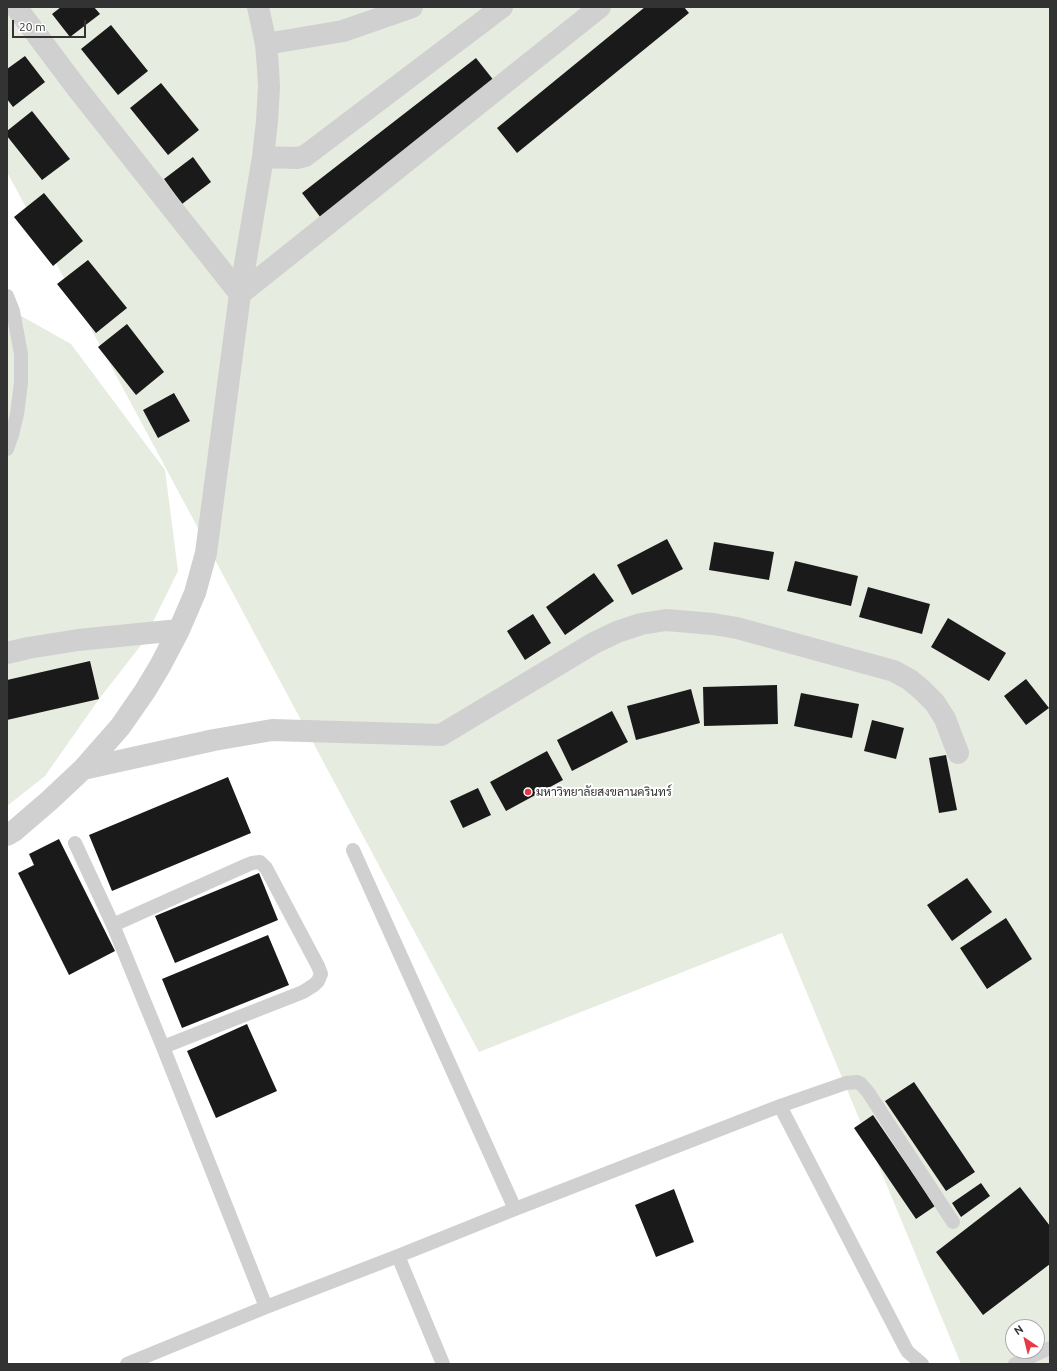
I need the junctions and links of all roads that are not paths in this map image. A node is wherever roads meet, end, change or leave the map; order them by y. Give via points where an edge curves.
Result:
1 (16, 7) edge
2 (258, 7) edge
3 (412, 7) edge
4 (502, 7) edge
5 (600, 7) edge
6 (266, 44) junction
7 (263, 157) junction
8 (240, 294) junction
9 (7, 296) edge
10 (7, 449) edge
11 (179, 630) junction
12 (7, 653) edge
13 (958, 753) dead end
14 (83, 769) junction
15 (7, 835) edge
16 (75, 843) dead end
17 (353, 850) dead end
18 (113, 925) junction
19 (163, 1047) junction
20 (780, 1106) junction
21 (515, 1209) junction
22 (953, 1222) dead end
23 (398, 1256) junction
24 (266, 1307) junction
25 (1050, 1348) edge
26 (127, 1364) edge
27 (443, 1364) edge
28 (922, 1364) edge
29 (1015, 1364) edge

1 - 8 street via 76,88
2 - 6 street
3 - 6 street via 343,30
4 - 7 street via 305,156
5 - 8 street
6 - 7 street via 269,87
7 - 8 street
8 - 11 street via 206,553 195,593
9 - 10 lane via 13,311 21,354 17,414
11 - 12 street via 78,640
11 - 14 street via 145,691 120,727
13 - 14 street via 945,719 935,703 910,680 894,671 737,628 666,620 642,624 594,643 441,735 272,730
14 - 15 street
16 - 18 lane
17 - 21 lane
18 - 19 lane
18 - 19 lane via 247,865 260,862 270,875 318,966 321,974 318,981 303,992
19 - 24 lane
20 - 21 lane
20 - 22 lane via 846,1083 860,1084 868,1092
20 - 28 lane via 908,1352
21 - 23 lane
23 - 24 lane
23 - 27 lane
24 - 26 lane
25 - 29 lane

